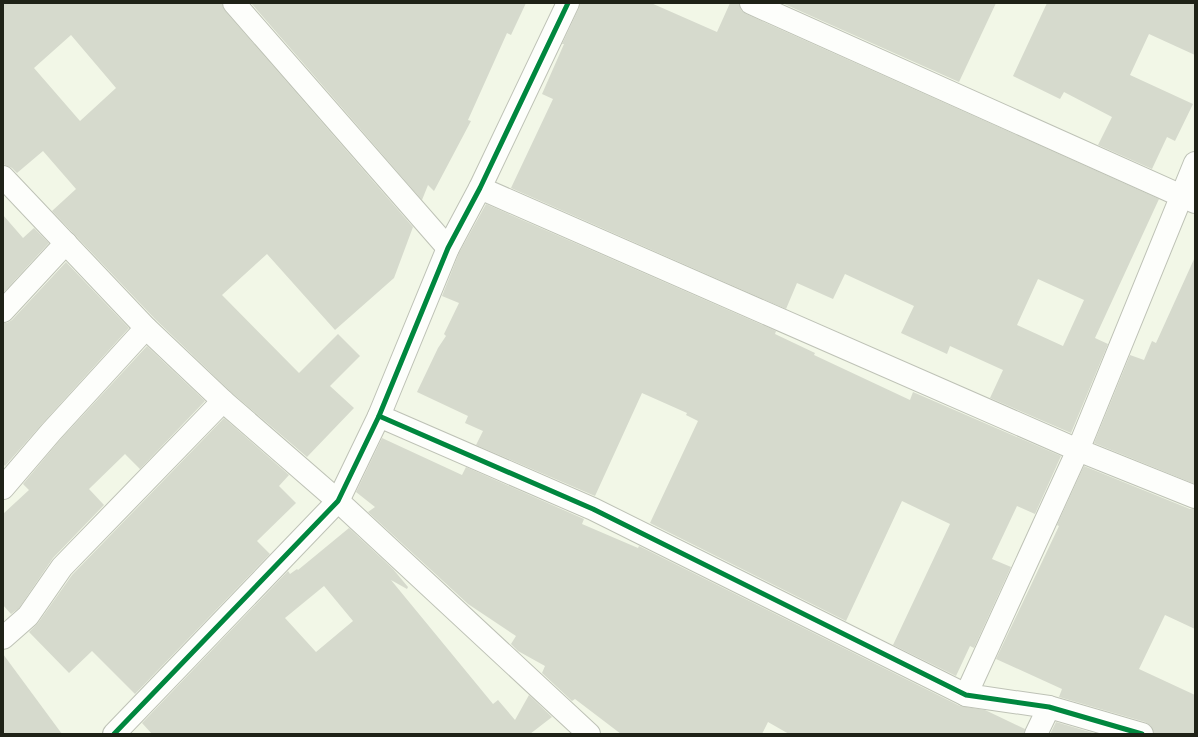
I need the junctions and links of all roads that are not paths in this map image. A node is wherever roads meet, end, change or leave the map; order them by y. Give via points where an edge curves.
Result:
1 (234, 3) edge
2 (568, 3) edge
3 (751, 3) edge
4 (1195, 163) edge
5 (3, 177) edge
6 (480, 188) junction
7 (1188, 199) edge
8 (66, 243) junction
9 (448, 248) junction
10 (3, 311) edge
11 (146, 328) junction
12 (223, 401) junction
13 (379, 416) junction
14 (1078, 450) junction
15 (3, 488) edge
16 (1195, 497) edge
17 (338, 501) junction
18 (3, 638) edge
19 (966, 695) junction
20 (1049, 707) junction
21 (578, 730) edge
22 (123, 731) edge
23 (1036, 734) edge
24 (1142, 734) edge

1 - 9 street
2 - 6 street
3 - 7 street
4 - 7 street
5 - 8 street
6 - 9 street
6 - 14 street
7 - 14 street
8 - 10 street
8 - 11 street
9 - 13 street
11 - 12 street
11 - 15 street via 50,432
12 - 17 street
12 - 18 street via 62,567 28,616
13 - 17 street
13 - 19 street via 593,509
14 - 16 street
14 - 19 street
17 - 21 street
17 - 22 street
19 - 20 street
20 - 23 street
20 - 24 street

